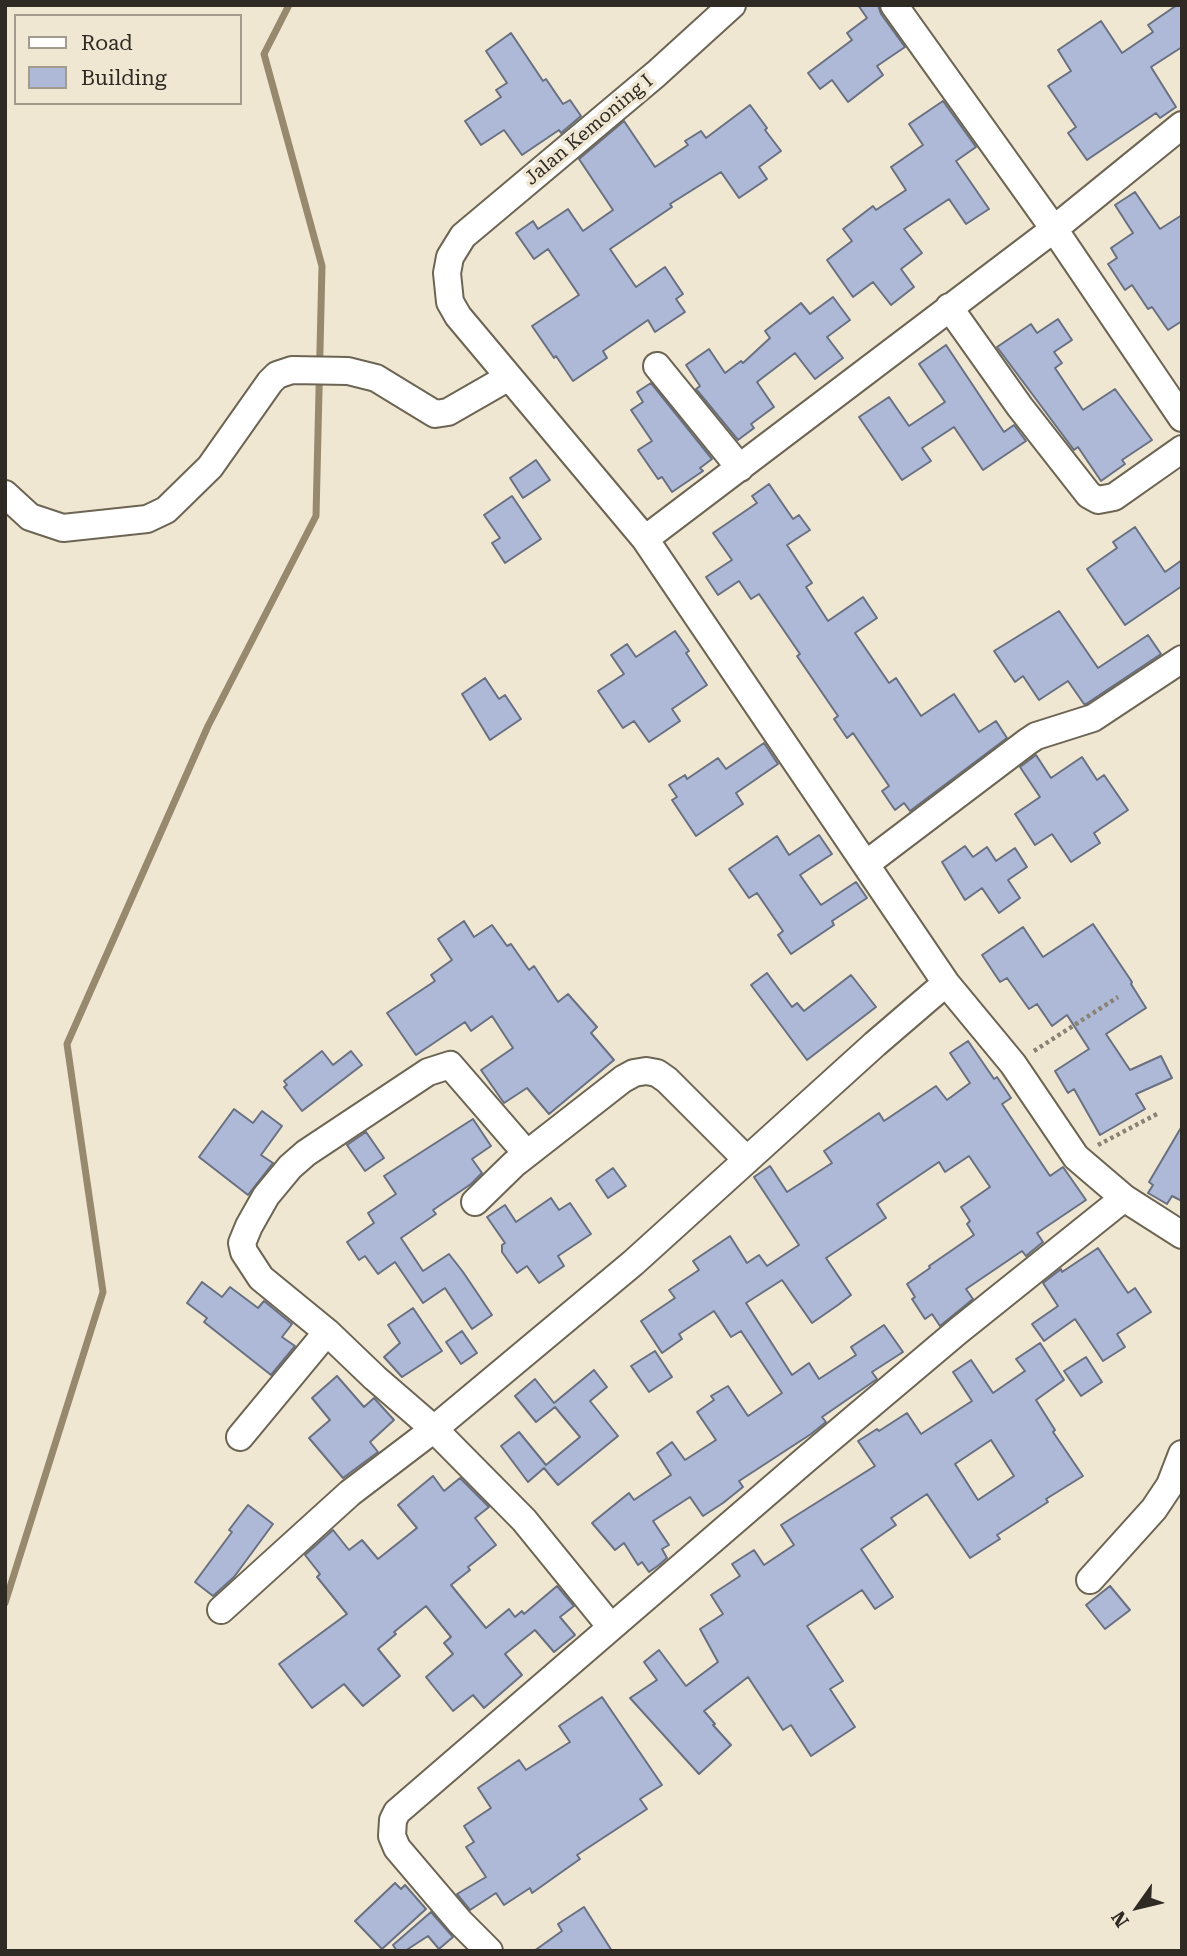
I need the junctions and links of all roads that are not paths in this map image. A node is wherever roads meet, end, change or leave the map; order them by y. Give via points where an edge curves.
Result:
1 (732, 5) edge
2 (894, 5) edge
3 (1182, 125) edge
4 (1054, 229) junction
5 (949, 307) junction
6 (657, 366) dead end
7 (509, 377) junction
8 (1182, 418) edge
9 (1182, 449) edge
10 (740, 468) junction
11 (5, 494) edge
12 (645, 539) junction
13 (1182, 659) edge
14 (866, 864) junction
15 (946, 982) junction
16 (527, 1154) junction
17 (747, 1160) junction
18 (1124, 1198) junction
19 (475, 1202) dead end
20 (1182, 1235) edge
21 (327, 1332) junction
22 (434, 1429) junction
23 (240, 1437) dead end
24 (1182, 1454) edge
25 (1090, 1580) dead end
26 (221, 1610) dead end
27 (611, 1627) junction
28 (489, 1951) edge

1 - 7 street, Jalan Kemoning I via 463,236 450,257 450,302
2 - 4 street
3 - 4 street
4 - 5 street
4 - 8 street
5 - 9 street via 1089,495 1098,500 1114,496
5 - 10 street
6 - 10 street
7 - 11 street via 448,412 435,414 376,378 348,371 292,370 270,382 191,488 148,519 63,528 30,517
7 - 12 street
10 - 12 street
12 - 14 street
13 - 14 street via 1093,718 1027,742
14 - 15 street
15 - 17 street
15 - 18 street via 1013,1064 1076,1157
16 - 17 street via 623,1079 646,1071 667,1080
16 - 19 street
16 - 21 street via 450,1065 428,1072 290,1167 249,1226 242,1243 244,1252 261,1278
17 - 22 street via 574,1314
18 - 20 street
18 - 27 street via 958,1331
21 - 22 street
21 - 23 street
22 - 26 street via 341,1501
22 - 27 street via 524,1520
24 - 25 street via 1154,1509
27 - 28 street via 393,1820 397,1848

